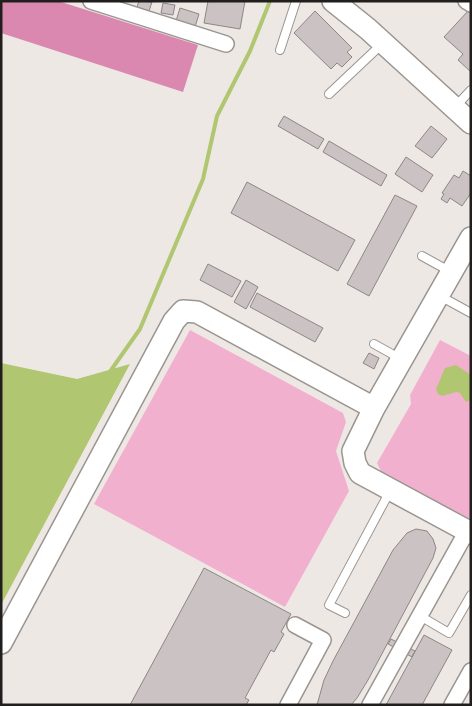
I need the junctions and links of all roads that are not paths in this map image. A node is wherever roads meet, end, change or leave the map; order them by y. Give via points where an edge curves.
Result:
1 (91, 1) edge
2 (296, 1) edge
3 (333, 1) edge
4 (466, 1) edge
5 (471, 4) edge
6 (384, 43) junction
7 (226, 44) dead end
8 (280, 50) dead end
9 (471, 90) edge
10 (330, 94) dead end
11 (454, 108) junction
12 (471, 123) edge
13 (471, 238) edge
14 (422, 256) dead end
15 (451, 272) junction
16 (438, 296) junction
17 (471, 313) edge
18 (374, 344) dead end
19 (402, 359) junction
20 (374, 408) junction
21 (391, 490) junction
22 (469, 532) edge
23 (471, 595) edge
24 (345, 613) dead end
25 (420, 616) junction
26 (295, 625) dead end
27 (1, 643) edge
28 (471, 671) edge
29 (288, 705) edge
30 (370, 705) edge
31 (452, 705) edge

1 - 7 street
2 - 8 lane
3 - 6 street
4 - 5 street
6 - 10 lane
6 - 11 street
9 - 11 lane
11 - 12 street
13 - 15 street
14 - 15 lane
15 - 16 street
16 - 17 lane
16 - 19 street
18 - 19 lane
19 - 20 street
20 - 21 street via 353,451 355,463 360,473
20 - 27 street via 197,312 183,311 170,329
21 - 22 street
21 - 24 lane via 329,605
22 - 25 street
23 - 25 lane via 450,633
25 - 30 street
26 - 29 street via 323,640
28 - 31 street

